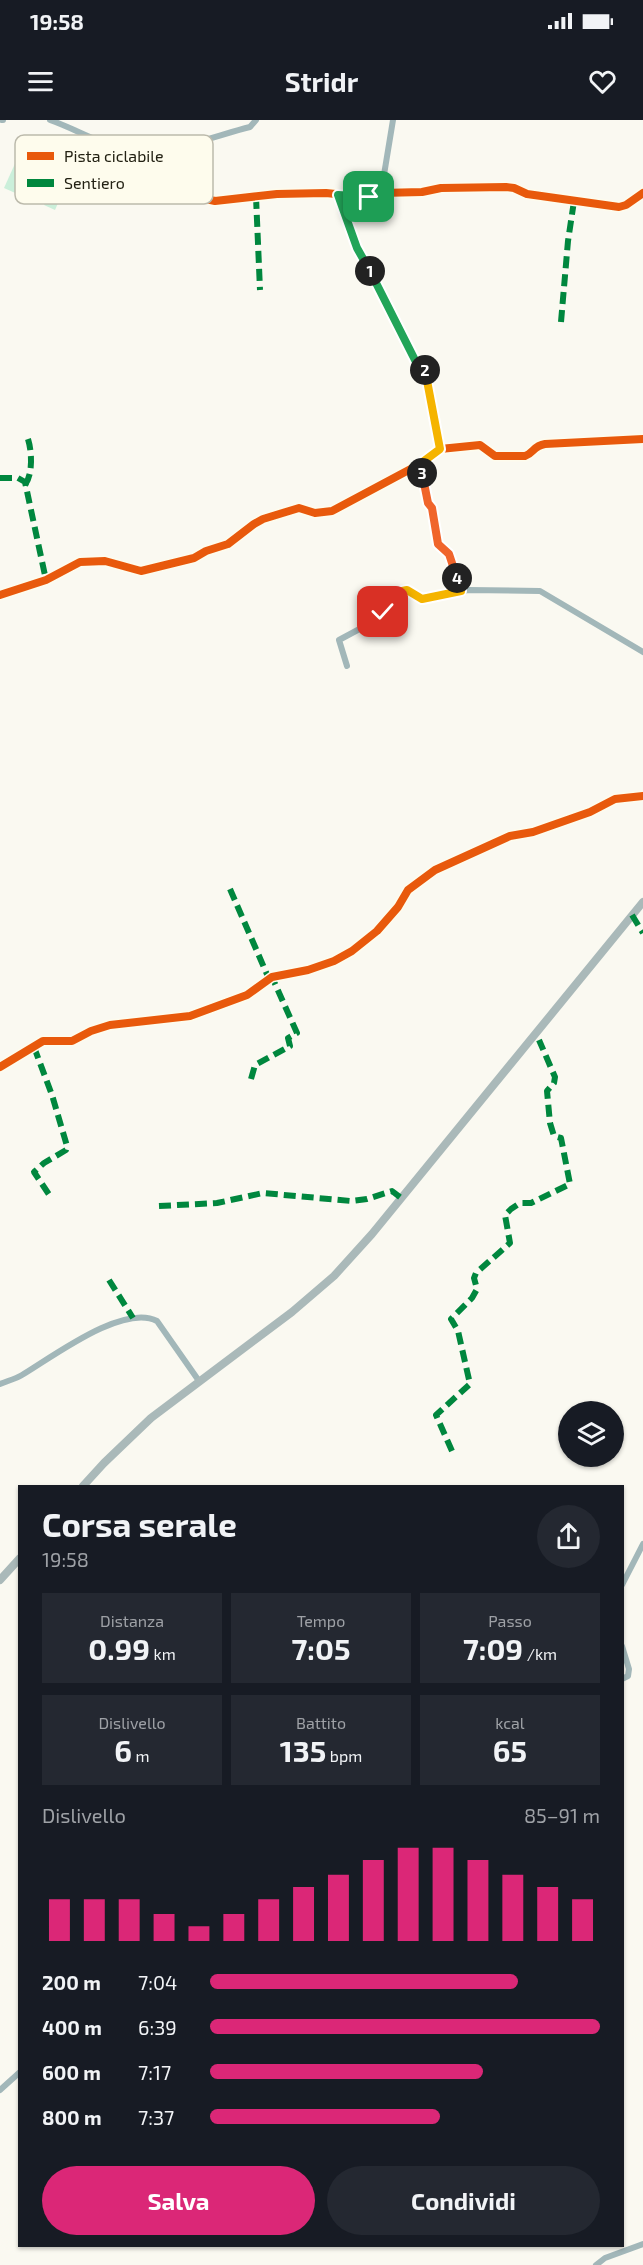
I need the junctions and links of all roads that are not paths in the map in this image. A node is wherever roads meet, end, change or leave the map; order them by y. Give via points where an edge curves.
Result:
1 (50, 120) edge
2 (256, 120) edge
3 (393, 120) edge
4 (85, 135) edge
5 (213, 138) edge
6 (381, 193) junction
7 (643, 193) edge
8 (338, 195) junction
9 (213, 201) edge
10 (643, 439) edge
11 (440, 449) junction
12 (420, 464) junction
13 (461, 591) junction
14 (0, 595) edge
15 (643, 652) edge
16 (347, 666) dead end
17 (643, 795) edge
18 (643, 902) edge
19 (0, 1067) edge
20 (199, 1381) junction
21 (0, 1384) edge
22 (84, 1485) edge
23 (643, 1544) edge
24 (18, 1560) edge
25 (0, 1580) edge
26 (624, 1581) edge
27 (624, 1653) edge
28 (624, 1678) edge
29 (18, 2074) edge
30 (0, 2090) edge
31 (643, 2244) edge
32 (597, 2265) edge

1 - 4 street
2 - 5 street via 250,127
3 - 6 street
6 - 7 street via 506,187 527,194 619,207
6 - 8 street via 364,197
8 - 9 street via 277,194
8 - 11 street via 357,248 418,366 426,370
10 - 11 street via 545,444 525,456 495,456 480,445
11 - 12 street
12 - 13 street via 438,544 449,554
12 - 14 street via 326,513 299,508 258,521 228,544 194,558 141,571 105,561 80,562 46,580
13 - 15 street via 540,591
13 - 16 street via 422,599 407,590 385,596 380,618 339,640
17 - 19 street via 615,799 556,824 510,836 435,870 408,890 376,931 334,961 272,977 247,995 190,1016 110,1024 72,1041 43,1041
18 - 20 main road via 334,1276
20 - 21 street via 157,1321 133,1318 107,1325 20,1377
20 - 22 main road via 133,1433
23 - 26 street
24 - 25 main road
27 - 28 street via 629,1669
29 - 30 street
31 - 32 street via 605,2258

